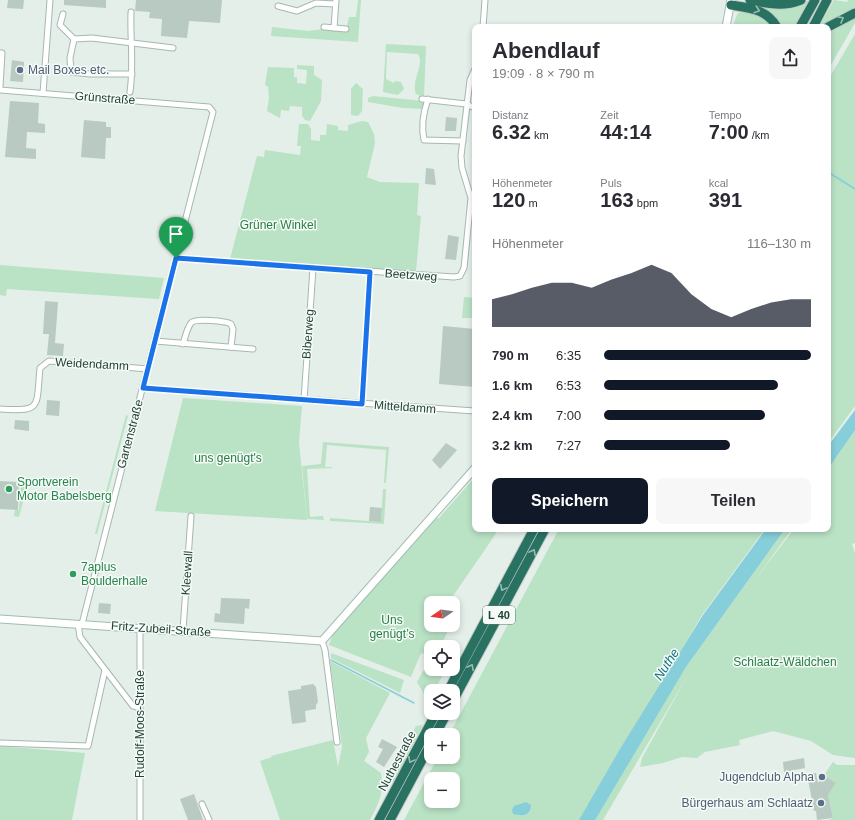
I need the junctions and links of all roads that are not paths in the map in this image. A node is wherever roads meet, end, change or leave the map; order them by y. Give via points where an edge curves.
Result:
1 (50, 0) edge
2 (485, 0) edge
3 (750, 0) edge
4 (801, 0) edge
5 (815, 0) edge
6 (827, 0) edge
7 (336, 2) edge
8 (731, 2) edge
9 (278, 6) dead end
10 (131, 12) dead end
11 (855, 13) edge
12 (63, 14) dead end
13 (483, 24) edge
14 (727, 24) edge
15 (775, 24) edge
16 (802, 24) edge
17 (815, 24) edge
18 (831, 25) edge
19 (324, 27) dead end
20 (334, 28) junction
21 (346, 29) dead end
22 (74, 39) junction
23 (132, 44) junction
24 (173, 48) dead end
25 (0, 53) edge
26 (132, 74) junction
27 (472, 76) edge
28 (0, 87) edge
29 (0, 90) edge
30 (130, 92) dead end
31 (43, 93) junction
32 (422, 99) dead end
33 (428, 99) junction
34 (466, 104) junction
35 (209, 107) joint
36 (472, 107) edge
37 (462, 141) junction
38 (176, 258) junction
39 (313, 268) junction
40 (370, 272) junction
41 (154, 341) junction
42 (183, 344) junction
43 (231, 347) junction
44 (253, 349) dead end
45 (148, 369) junction
46 (143, 388) junction
47 (304, 400) junction
48 (362, 404) junction
49 (0, 409) edge
50 (472, 412) edge
51 (472, 471) edge
52 (191, 516) dead end
53 (532, 532) edge
54 (543, 532) edge
55 (0, 619) edge
56 (80, 624) junction
57 (140, 628) junction
58 (183, 630) junction
59 (322, 641) junction
60 (105, 670) junction
61 (452, 684) edge
62 (460, 688) edge
63 (140, 708) junction
64 (432, 720) edge
65 (337, 742) dead end
66 (0, 743) edge
67 (424, 756) edge
68 (202, 804) dead end
69 (140, 820) edge
70 (209, 820) edge
71 (380, 820) edge
72 (390, 820) edge

1 - 31 street
2 - 13 street
3 - 4 highway via 776,5
5 - 16 highway
6 - 17 highway
7 - 9 street via 316,3 297,11
7 - 20 street
8 - 14 street
8 -> 15 highway via 758,9
10 - 23 street
18 -> 11 highway
12 - 22 street via 60,25
19 - 20 street
20 - 21 street
22 - 23 street via 92,38
22 - 26 street via 70,58 71,72
23 - 24 street
23 - 26 street
25 - 28 street
26 - 30 street
27 - 34 street
29 - 31 street, Grünstraße
31 - 35 street, Grünstraße
32 - 33 street
33 - 34 street
33 - 37 street via 423,115 424,140
34 - 36 street
34 - 37 street
35 - 38 street, Gartenstraße via 213,112 212,120
37 - 40 street, Beetzweg via 462,168 470,190 471,209 464,270 460,276
38 - 39 street, Beetzweg
38 - 41 street, Gartenstraße
39 - 40 street, Beetzweg
39 - 47 street, Biberweg
40 - 48 street
41 - 42 street
41 - 45 street, Gartenstraße
42 - 43 street
42 - 43 street via 190,324 196,320 231,324
43 - 44 street
45 - 46 street, Gartenstraße
45 - 49 street, Weidendamm via 49,361 40,368 37,402 32,408 25,411
46 - 47 street, Mitteldamm
46 - 56 street, Gartenstraße
47 - 48 street, Mitteldamm
48 - 50 street, Mitteldamm
51 - 59 street
52 - 58 street, Kleewall
53 -> 61 highway, L 40
62 -> 54 highway, L 40
55 - 56 street, Fritz-Zubeil-Straße
56 - 57 street, Fritz-Zubeil-Straße
56 - 60 street via 80,637
57 - 58 street, Fritz-Zubeil-Straße
57 - 63 street, Rudolf-Moos-Straße
58 - 59 street, Fritz-Zubeil-Straße
59 - 65 street
60 - 63 street via 133,706
60 - 66 street via 88,746
63 - 69 street, Rudolf-Moos-Straße
64 -> 71 highway, Nuthestraße
67 - 72 highway, Nuthestraße
68 - 70 street

